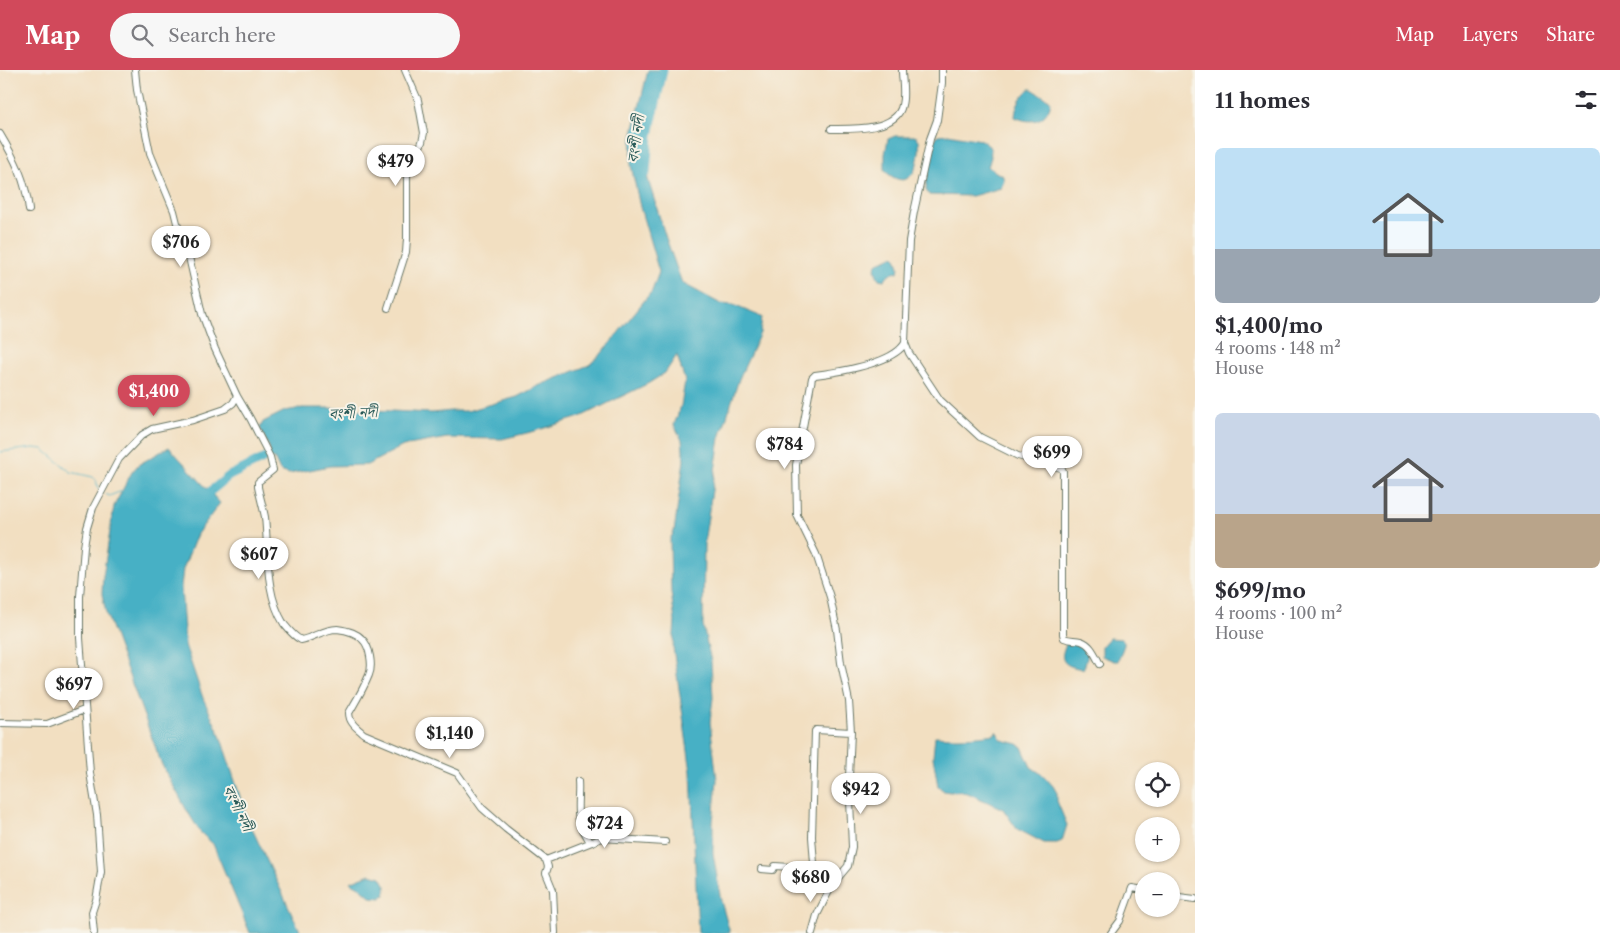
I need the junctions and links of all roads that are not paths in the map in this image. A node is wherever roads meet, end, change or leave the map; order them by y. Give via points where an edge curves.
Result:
1 (135, 70) edge
2 (405, 70) edge
3 (902, 70) edge
4 (942, 70) edge
5 (830, 129) dead end
6 (0, 134) edge
7 (29, 210) dead end
8 (388, 308) dead end
9 (905, 343) junction
10 (237, 396) junction
11 (1100, 664) dead end
12 (84, 710) junction
13 (0, 723) edge
14 (851, 732) junction
15 (578, 781) dead end
16 (590, 842) junction
17 (665, 842) dead end
18 (546, 860) junction
19 (761, 869) dead end
20 (811, 874) junction
21 (832, 885) junction
22 (1135, 888) edge
23 (1180, 897) edge
24 (1195, 898) edge
25 (94, 933) edge
26 (555, 933) edge
27 (812, 933) edge
28 (1111, 933) edge

1 - 10 street via 150,153 174,211 210,337
2 - 8 street via 418,100 424,133 406,175 406,252
3 - 5 street via 903,104 891,121 870,128
4 - 9 street via 937,120 930,139 909,241
6 - 7 street via 22,176
9 - 11 street via 940,400 980,437 1018,456 1063,471 1064,638 1080,640 1088,645
9 - 14 street via 876,363 812,378 796,466 797,515 816,554 830,597 848,692
10 - 12 street via 224,410 152,429 142,435 123,453 93,508 84,547 80,596
10 - 18 street via 269,455 273,470 258,482 274,602 291,634 301,640 338,629 362,638 371,665 370,674 349,713 354,725 364,734 457,773 482,808
12 - 13 street via 47,724
12 - 25 street via 101,872 92,912
14 - 20 street via 815,731 814,862
14 - 21 street via 852,847 848,866
15 - 16 street via 577,810
16 - 17 street via 602,838
16 - 18 street
18 - 26 street via 546,872 553,890
19 - 20 street via 788,866
20 - 21 street
21 - 27 street via 816,915
22 - 28 street via 1132,888 1120,921
23 - 24 street

